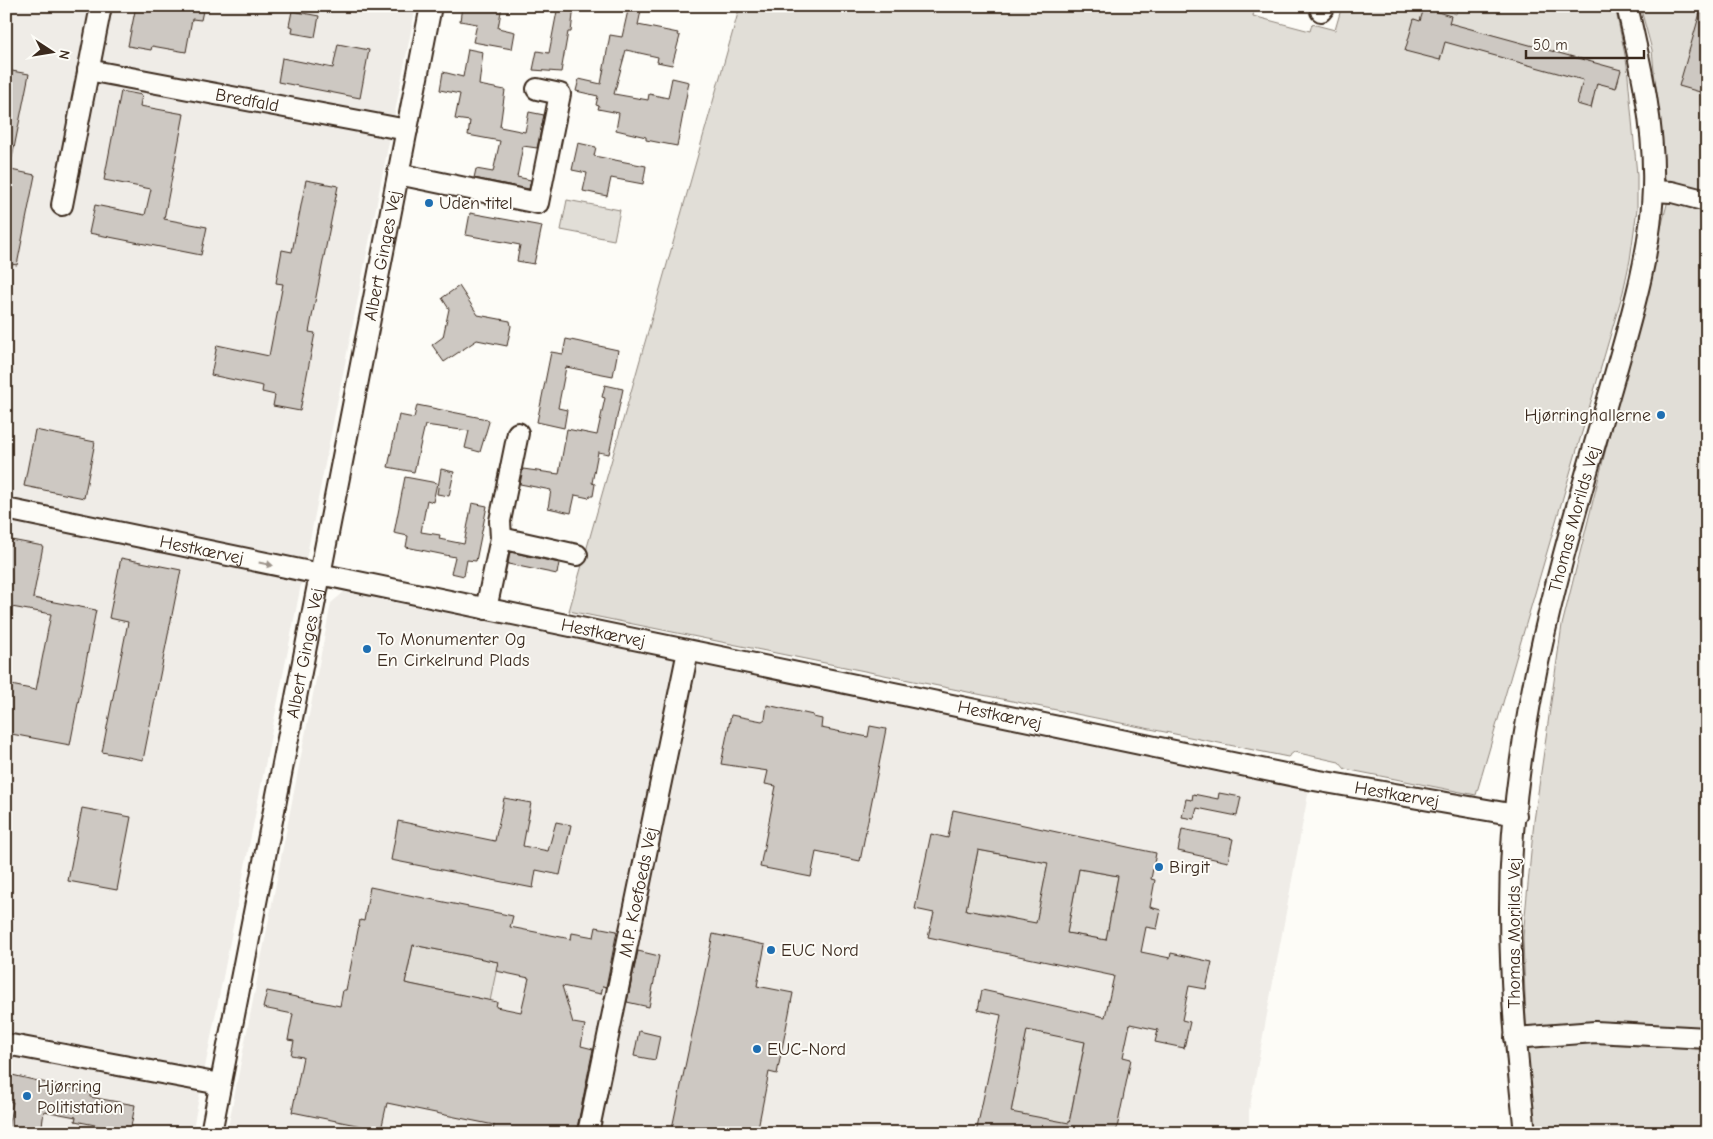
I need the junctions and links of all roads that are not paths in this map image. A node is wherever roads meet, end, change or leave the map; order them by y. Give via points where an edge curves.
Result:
1 (101, 6) edge
2 (431, 6) edge
3 (1627, 6) edge
4 (88, 70) junction
5 (536, 89) dead end
6 (407, 130) junction
7 (398, 174) junction
8 (1653, 190) junction
9 (1707, 200) edge
10 (62, 205) dead end
11 (518, 433) dead end
12 (6, 510) edge
13 (501, 538) junction
14 (577, 555) dead end
15 (320, 575) junction
16 (486, 609) junction
17 (688, 651) junction
18 (1516, 815) junction
19 (1515, 1038) junction
20 (1707, 1038) edge
21 (6, 1044) edge
22 (220, 1084) junction
23 (211, 1133) edge
24 (588, 1133) edge
25 (1524, 1133) edge

1 - 4 street
2 - 6 street, Albert Ginges Vej
3 - 8 street, Thomas Morilds Vej via 1652,138
4 - 6 street, Bredfald
4 - 10 street
5 - 7 street, Albert Ginges Vej via 560,94 538,203
6 - 7 street, Albert Ginges Vej
7 - 15 street, Albert Ginges Vej
8 - 9 street
8 - 18 street, Thomas Morilds Vej via 1645,254 1629,324 1544,636
11 - 13 street via 500,521
12 -> 15 street, Hestkærvej
13 - 14 street
13 - 16 street
15 - 16 street, Hestkærvej
15 - 22 street, Albert Ginges Vej
16 - 17 street, Hestkærvej
17 - 18 street, Hestkærvej via 1305,778
17 - 24 street, M.P. Koefoeds Vej
18 - 19 street, Thomas Morilds Vej via 1510,908
19 - 20 street via 1595,1032
19 - 25 street, Thomas Morilds Vej
21 - 22 street
22 - 23 street, Albert Ginges Vej

